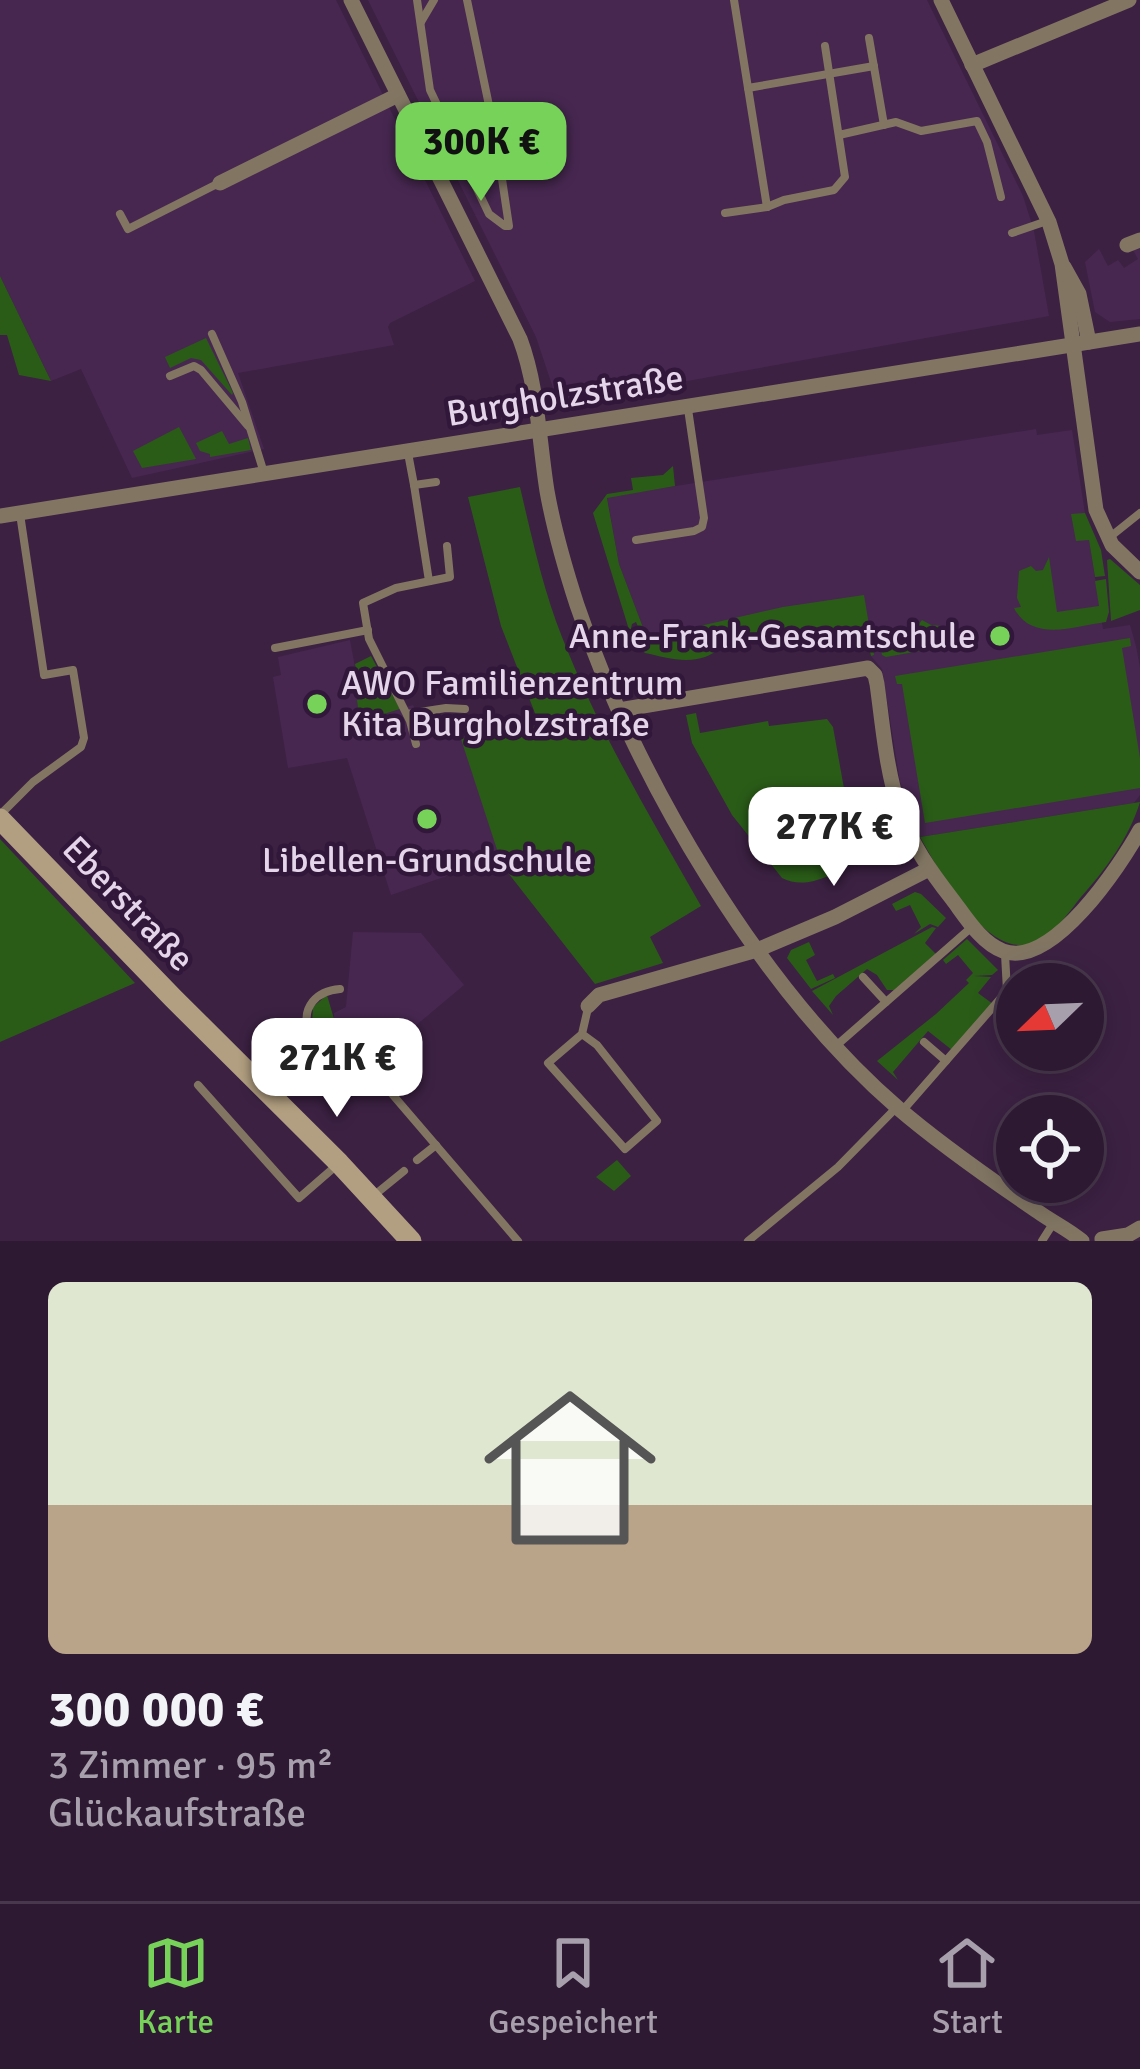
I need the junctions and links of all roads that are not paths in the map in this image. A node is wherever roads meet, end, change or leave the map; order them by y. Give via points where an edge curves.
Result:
1 (351, 0) edge
2 (417, 0) edge
3 (434, 0) edge
4 (466, 0) edge
5 (734, 0) edge
6 (941, 0) edge
7 (1129, 0) edge
8 (420, 24) junction
9 (869, 38) dead end
10 (825, 46) dead end
11 (972, 65) junction
12 (874, 66) junction
13 (830, 74) junction
14 (748, 88) junction
15 (398, 95) junction
16 (884, 125) junction
17 (839, 135) junction
18 (220, 183) joint
19 (1001, 197) dead end
20 (767, 207) junction
21 (725, 213) dead end
22 (120, 214) dead end
23 (1048, 220) junction
24 (1012, 233) dead end
25 (212, 334) dead end
26 (1140, 334) edge
27 (1081, 344) junction
28 (170, 376) dead end
29 (688, 407) junction
30 (538, 431) junction
31 (253, 432) junction
32 (407, 452) junction
33 (265, 474) junction
34 (436, 482) dead end
35 (414, 485) junction
36 (20, 513) junction
37 (1140, 513) edge
38 (0, 516) edge
39 (1108, 538) junction
40 (636, 539) dead end
41 (447, 546) dead end
42 (1140, 572) edge
43 (429, 581) junction
44 (368, 630) junction
45 (275, 648) dead end
46 (465, 709) dead end
47 (620, 710) junction
48 (407, 714) junction
49 (416, 744) dead end
50 (0, 817) edge
51 (1140, 830) edge
52 (929, 869) junction
53 (973, 926) junction
54 (758, 950) junction
55 (1005, 952) junction
56 (863, 977) dead end
57 (340, 989) dead end
58 (886, 1002) junction
59 (588, 1006) joint
60 (581, 1034) junction
61 (924, 1042) dead end
62 (836, 1046) junction
63 (946, 1061) junction
64 (198, 1085) dead end
65 (900, 1109) junction
66 (436, 1144) junction
67 (416, 1160) dead end
68 (339, 1163) junction
69 (404, 1171) dead end
70 (371, 1198) junction
71 (1051, 1220) junction
72 (1140, 1228) edge
73 (1079, 1239) edge
74 (1104, 1240) edge
75 (411, 1241) edge
76 (518, 1241) edge
77 (748, 1241) edge
78 (1042, 1241) edge

1 - 15 street
2 - 8 lane
3 - 8 lane
4 - 8 lane via 509,226 488,214 430,90
5 - 14 lane
6 - 11 street
7 - 11 street
9 - 12 lane
10 - 13 lane
11 - 23 street
12 - 13 lane
12 - 16 lane
13 - 14 lane
13 - 17 lane
14 - 20 lane
15 - 18 street
15 - 30 street via 520,339
16 - 17 lane
16 - 19 lane via 921,131 977,122
17 - 20 lane via 845,177 834,190
18 - 22 lane via 128,229
20 - 21 lane
23 - 24 lane
23 - 27 street via 1079,294
25 - 31 lane
26 - 27 street, Burgholzstraße
27 - 29 street, Burgholzstraße
27 - 39 street via 1096,510
28 - 31 lane via 201,370
29 - 30 street, Burgholzstraße
29 - 40 lane via 702,527
30 - 32 street, Burgholzstraße
30 - 47 street via 558,545
31 - 33 lane
32 - 33 street, Burgholzstraße
32 - 35 lane
33 - 36 street, Burgholzstraße
34 - 35 lane
35 - 43 lane
36 - 38 street, Burgholzstraße
36 - 50 lane via 44,675 73,670 84,738
37 - 39 lane
39 - 42 street
41 - 43 lane via 450,577
43 - 44 lane via 363,603
44 - 45 lane
44 - 48 lane
46 - 48 lane
47 - 52 street via 868,668 902,818
47 - 54 street
48 - 49 lane
50 - 68 street, Eberstraße
51 - 55 street via 1059,934 1040,948
52 - 53 street
52 - 54 street
53 - 55 street
53 - 58 lane
54 - 59 street via 599,995
54 - 62 street
55 - 63 lane via 1007,991
56 - 58 lane
57 - 66 lane via 315,997 309,1030 325,1046 350,1045
58 - 62 lane
59 - 60 lane
60 - 60 lane via 658,1121 625,1150 548,1063
61 - 63 lane
62 - 65 street
63 - 65 lane
64 - 68 lane via 299,1198
65 - 71 street
65 - 77 lane
66 - 67 lane
66 - 76 lane
68 - 70 street, Eberstraße
69 - 70 lane
70 - 75 street, Eberstraße
71 - 73 street
71 - 78 lane
72 - 74 street
73 - 74 street

